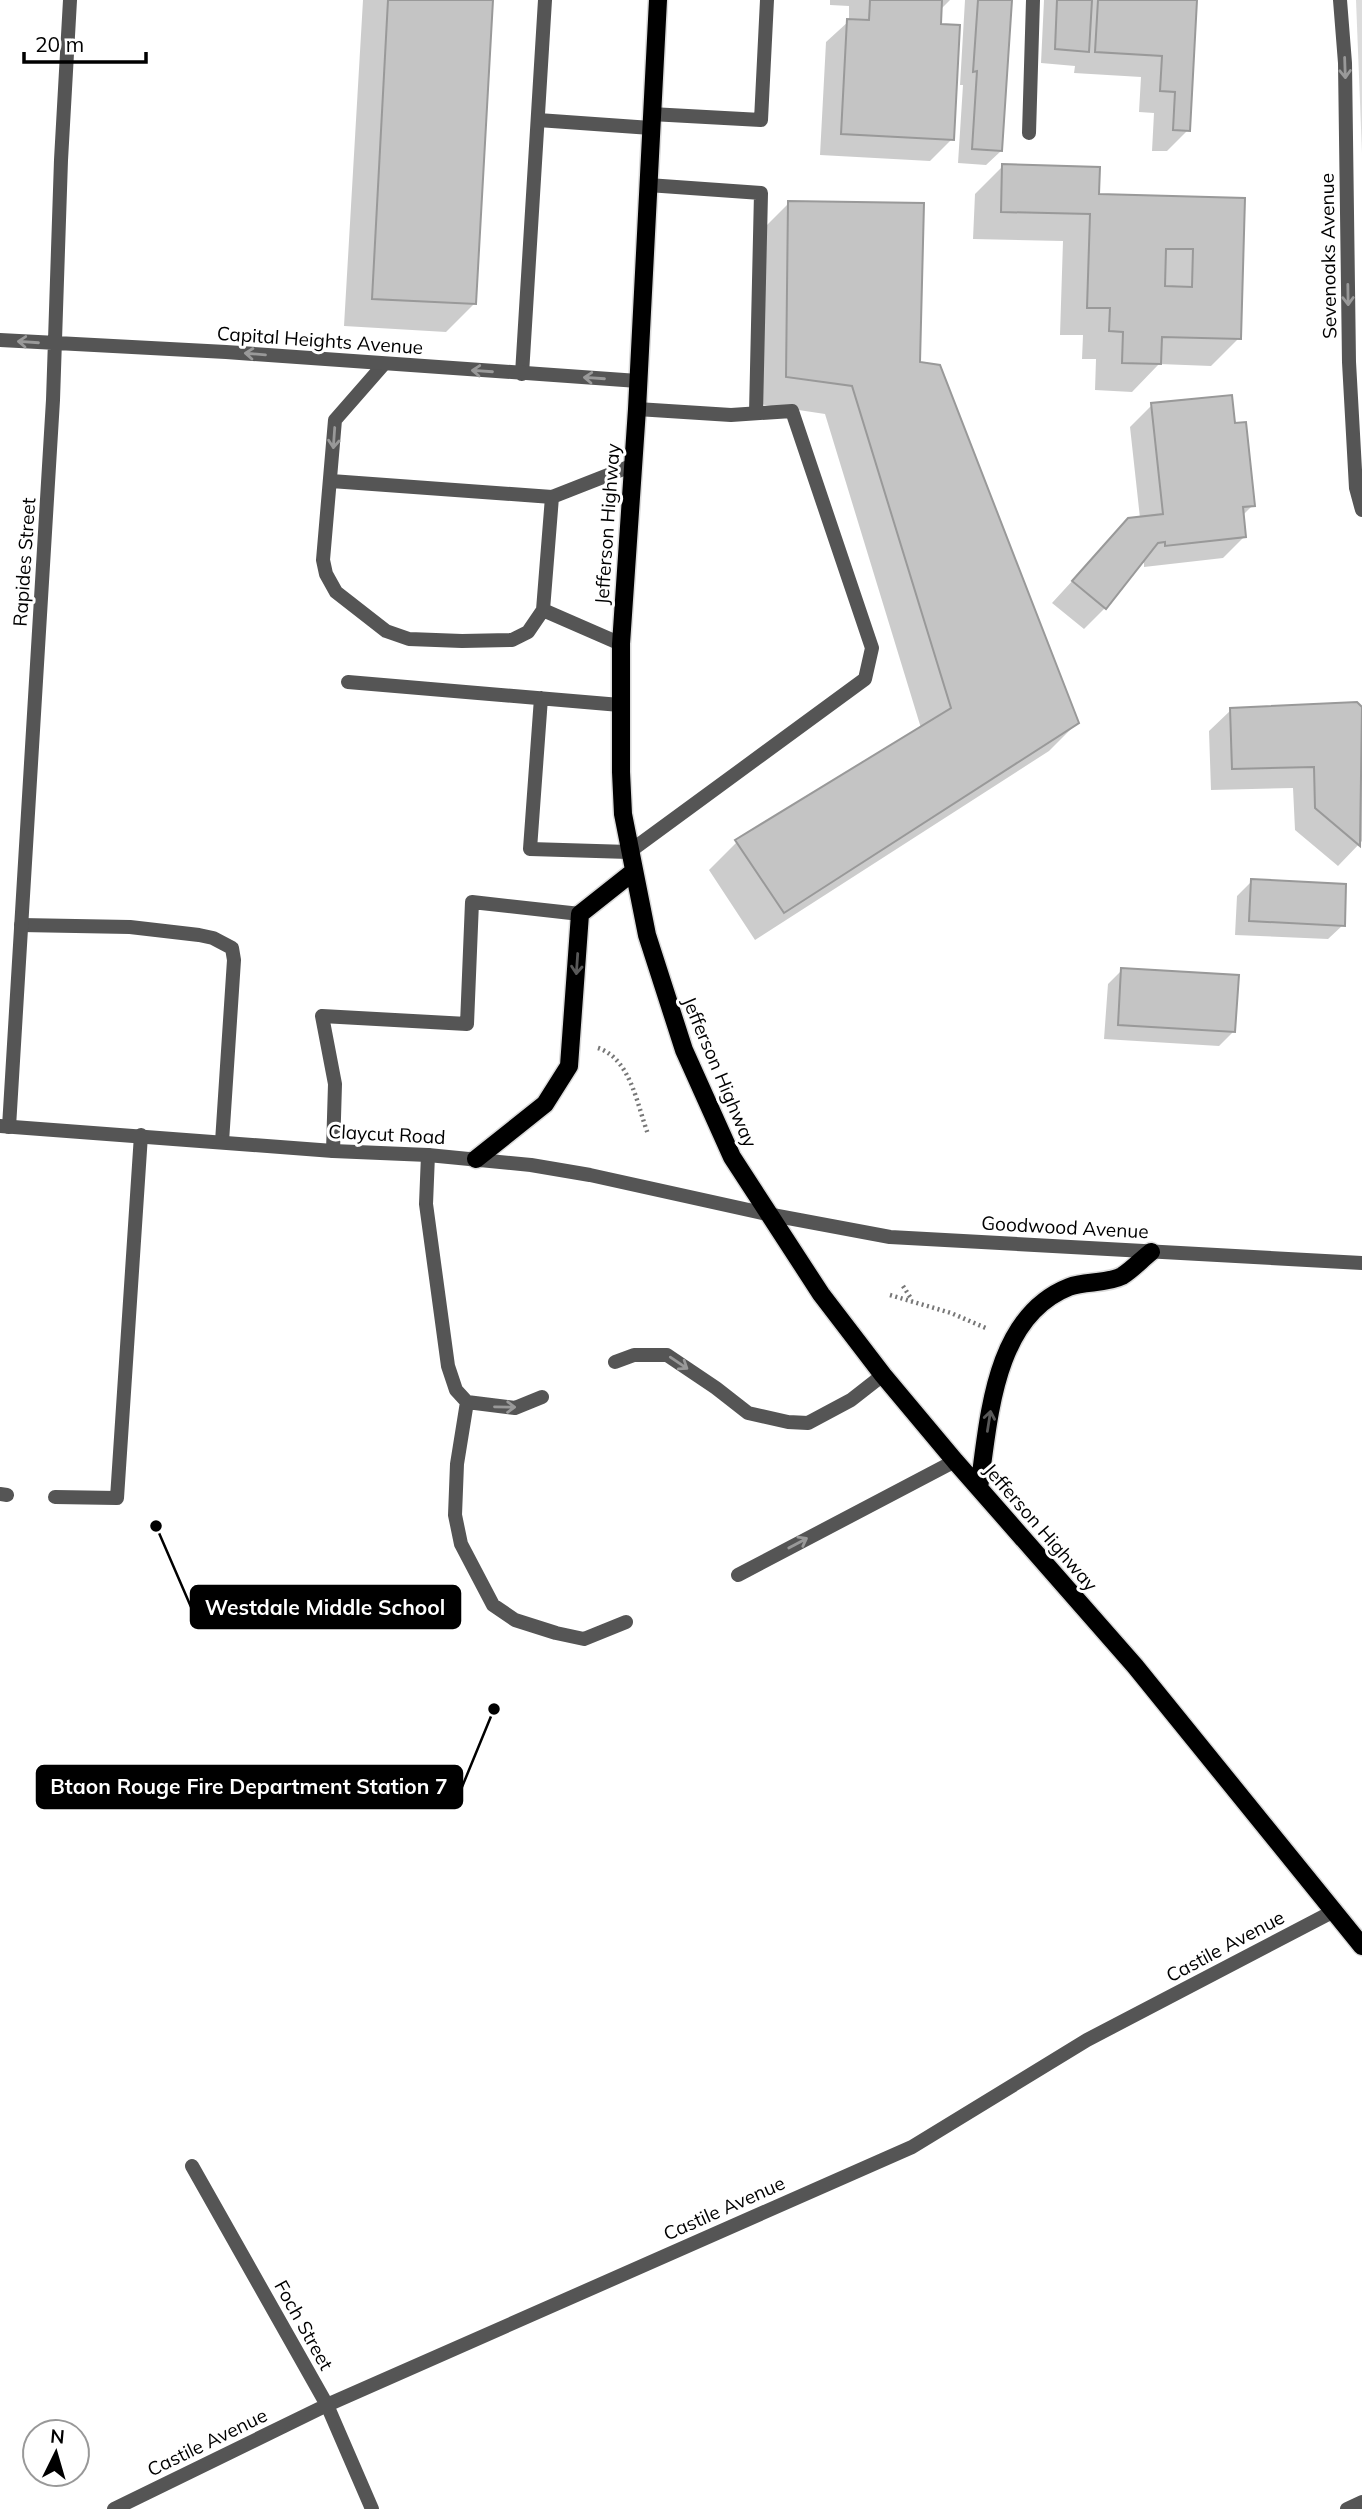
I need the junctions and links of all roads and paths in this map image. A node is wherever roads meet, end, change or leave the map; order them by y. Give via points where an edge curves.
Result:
1 (70, 0) edge
2 (545, 0) edge
3 (658, 0) edge
4 (767, 0) edge
5 (1033, 0) edge
6 (1340, 0) edge
7 (538, 120) junction
8 (651, 121) junction
9 (1029, 133) dead end
10 (648, 185) junction
11 (0, 340) edge
12 (55, 344) junction
13 (384, 363) junction
14 (522, 374) junction
15 (638, 381) junction
16 (637, 409) junction
17 (756, 413) junction
18 (631, 466) junction
19 (331, 481) junction
20 (552, 497) junction
21 (1362, 510) edge
22 (543, 610) junction
23 (621, 644) junction
24 (348, 682) dead end
25 (541, 698) junction
26 (620, 705) junction
27 (629, 852) junction
28 (633, 872) junction
29 (580, 914) junction
30 (21, 925) junction
31 (591, 1045) dead end
32 (5, 1126) edge
33 (648, 1134) dead end
34 (141, 1135) junction
35 (222, 1142) junction
36 (334, 1151) junction
37 (428, 1155) junction
38 (476, 1159) junction
39 (768, 1214) junction
40 (1151, 1252) junction
41 (1362, 1263) edge
42 (903, 1286) dead end
43 (890, 1295) dead end
44 (913, 1301) junction
45 (995, 1332) dead end
46 (615, 1362) dead end
47 (883, 1375) junction
48 (542, 1397) dead end
49 (467, 1402) junction
50 (955, 1461) junction
51 (979, 1489) junction
52 (55, 1497) dead end
53 (738, 1575) dead end
54 (626, 1622) dead end
55 (1334, 1911) junction
56 (1362, 1946) edge
57 (192, 2166) dead end
58 (327, 2404) junction
59 (1362, 2502) edge
60 (114, 2509) edge
61 (372, 2509) edge
62 (1347, 2509) edge

1 - 12 street, Rapides Street
2 - 7 street
3 - 8 main road, Jefferson Highway
4 - 8 street via 761,120
5 - 9 street
6 -> 21 street, Sevenoaks Avenue via 1349,362 1356,488
7 - 8 street
7 - 14 street
8 - 10 main road, Jefferson Highway
10 - 15 main road, Jefferson Highway
10 - 17 street via 761,194
12 -> 11 street, Capital Heights Avenue
13 -> 12 street, Capital Heights Avenue
12 - 30 street, Rapides Street
14 -> 13 street, Capital Heights Avenue
13 -> 19 street via 335,420
15 -> 14 street, Capital Heights Avenue
15 - 16 main road, Jefferson Highway
16 - 17 street
16 - 18 main road, Jefferson Highway
17 - 27 street via 792,411 872,648 865,679
18 - 20 street
18 - 23 main road, Jefferson Highway
19 - 20 street
19 - 22 street via 323,560 326,575 336,592 386,631 409,639 512,640 528,632
20 - 22 street
22 - 23 street
23 - 26 main road, Jefferson Highway
24 - 25 street
25 - 26 street
25 - 27 street via 530,849
26 - 27 main road, Jefferson Highway via 623,814
27 - 28 main road, Jefferson Highway
28 - 29 main road
28 - 39 main road, Jefferson Highway via 647,935 684,1050 733,1157
29 - 36 street via 472,902 467,1024 322,1016 335,1084
29 -> 38 main road via 569,1066 545,1104
30 - 32 street, Rapides Street
30 - 35 street via 130,927 199,935 232,948
31 - 33 path via 609,1051 621,1063
32 - 34 street, Claycut Road
34 - 35 street, Claycut Road
34 - 52 street via 117,1498
35 - 36 street, Claycut Road
36 - 37 street, Claycut Road
37 - 38 street, Claycut Road
37 - 49 street via 426,1205 448,1366 456,1390
38 - 39 street, Claycut Road via 590,1175
39 - 40 street, Goodwood Avenue via 890,1237
39 - 47 main road, Jefferson Highway
40 - 41 street, Goodwood Avenue
51 -> 40 main road via 995,1383 1009,1346 1039,1304 1069,1287 1121,1276
42 - 44 path
43 - 44 path
44 - 45 path
46 -> 47 street via 634,1355 667,1355 748,1413 808,1423 851,1400
47 - 50 main road, Jefferson Highway
49 -> 48 street via 515,1408
49 - 54 street via 455,1515 461,1544 493,1605 515,1620 584,1639
50 - 51 main road, Jefferson Highway
53 -> 50 street
51 - 55 main road, Jefferson Highway via 1135,1666
55 - 56 main road, Jefferson Highway
55 - 58 street, Castile Avenue via 1087,2040 912,2147
57 - 58 street, Foch Street
58 - 60 street, Castile Avenue
58 - 61 street, Foch Street
59 - 62 street

